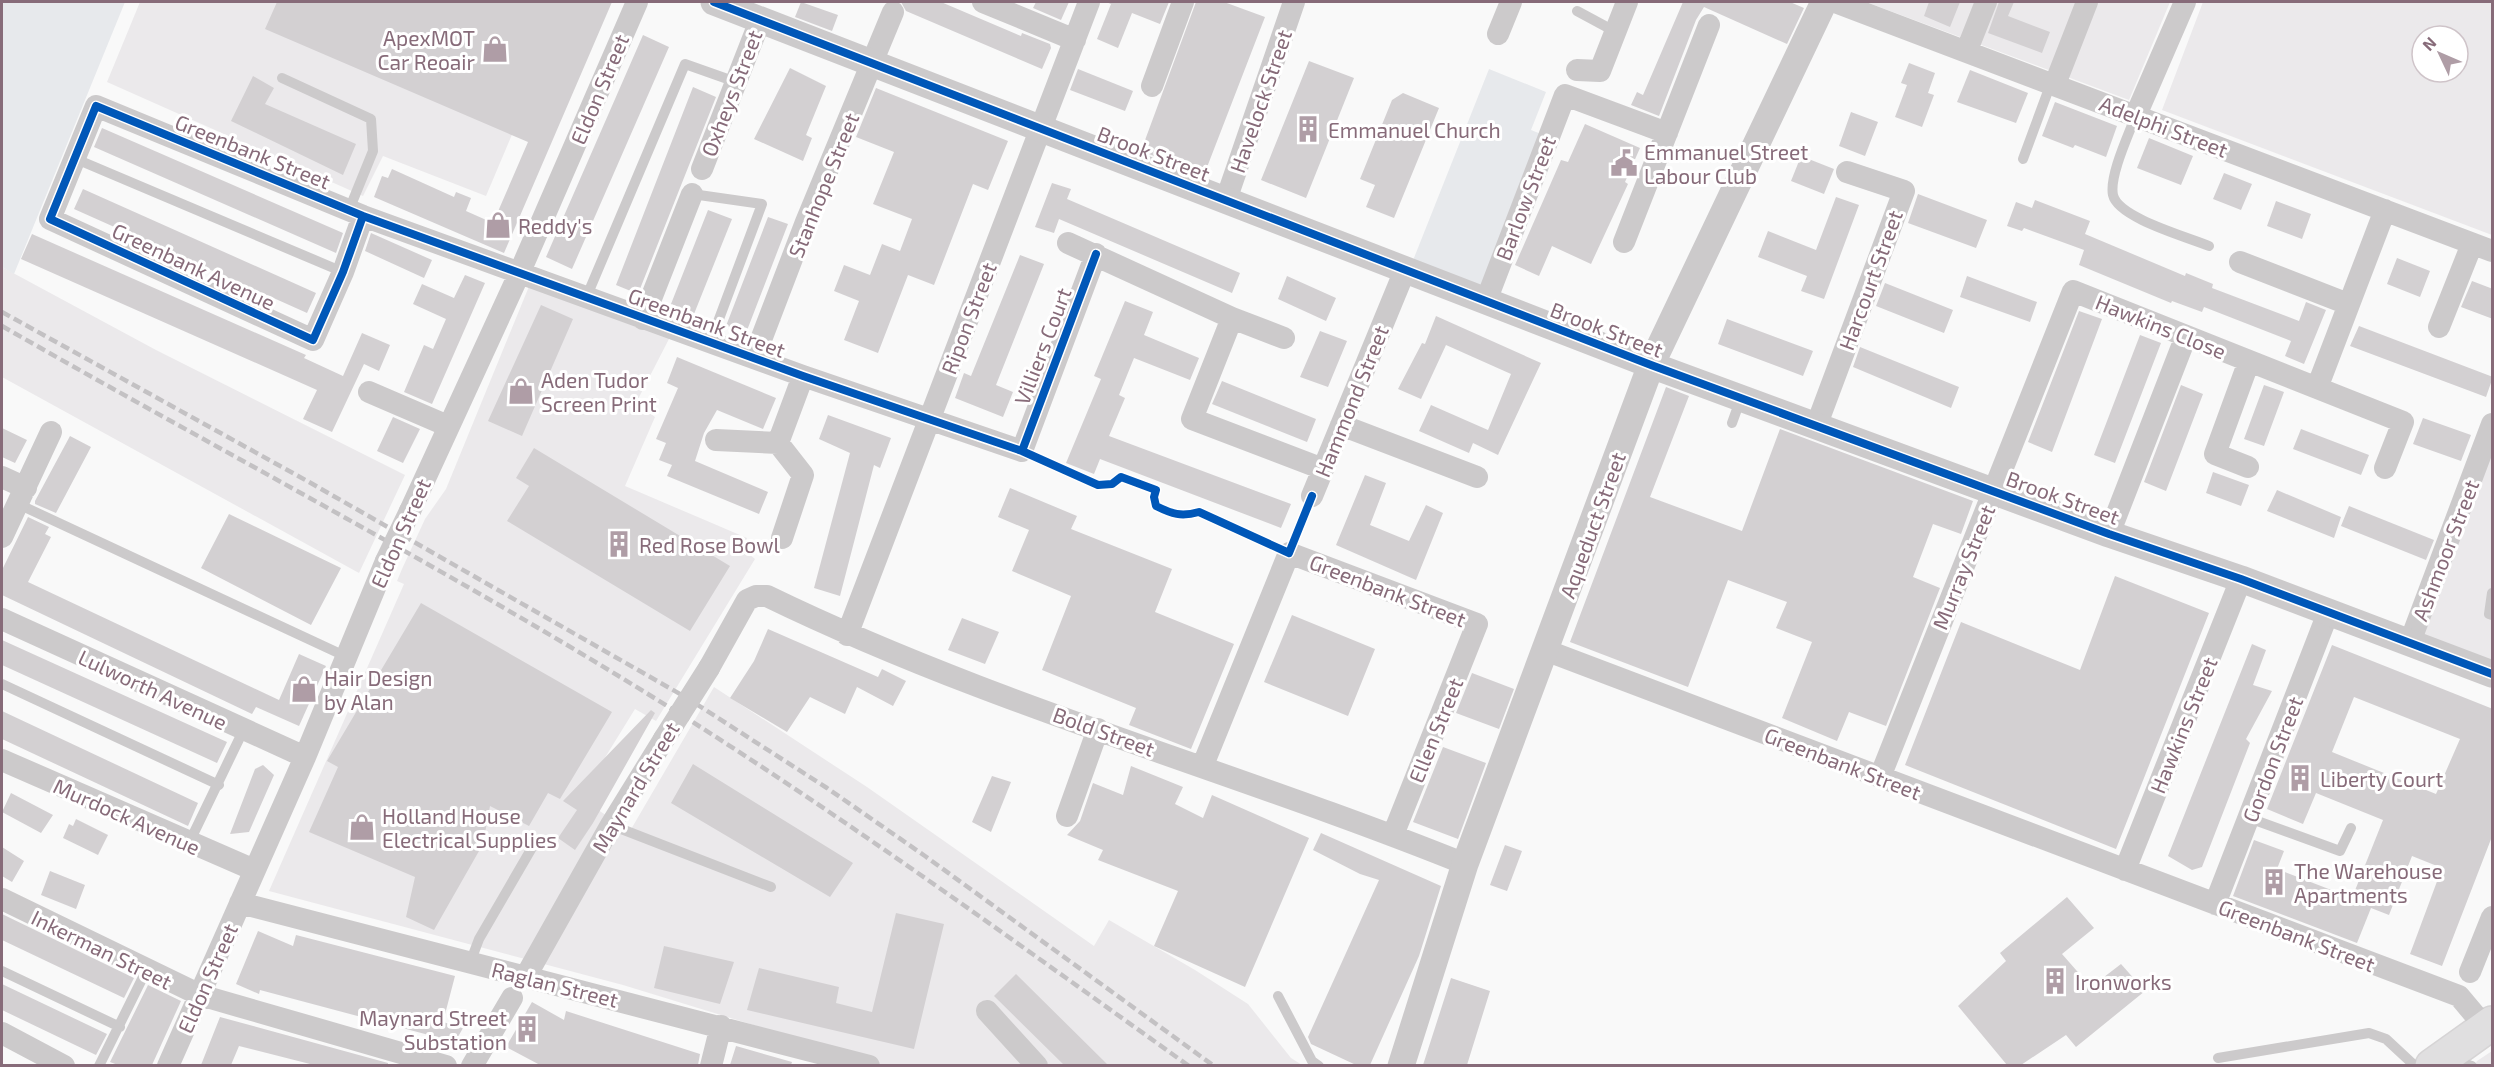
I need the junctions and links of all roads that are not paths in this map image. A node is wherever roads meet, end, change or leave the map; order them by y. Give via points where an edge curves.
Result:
1 (637, 2) edge
2 (714, 2) edge
3 (983, 2) edge
4 (1089, 2) edge
5 (1183, 2) edge
6 (1294, 2) edge
7 (1511, 2) edge
8 (1627, 2) edge
9 (1824, 2) edge
10 (1835, 2) edge
11 (1986, 2) edge
12 (2087, 2) edge
13 (2185, 2) edge
14 (1577, 11) dead end
15 (893, 12) dead end
16 (761, 18) junction
17 (1709, 25) dead end
18 (1616, 32) junction
19 (1498, 34) dead end
20 (1075, 40) junction
21 (1967, 50) junction
22 (874, 62) junction
23 (1577, 70) dead end
24 (282, 78) dead end
25 (736, 82) junction
26 (2053, 83) junction
27 (1152, 86) dead end
28 (96, 106) joint
29 (2136, 115) junction
30 (1040, 128) junction
31 (1667, 133) junction
32 (76, 159) junction
33 (2023, 159) dead end
34 (702, 169) dead end
35 (1847, 172) dead end
36 (692, 194) joint
37 (1226, 200) junction
38 (2385, 210) junction
39 (356, 213) junction
40 (1624, 242) dead end
41 (1068, 243) dead end
42 (2209, 246) dead end
43 (2482, 248) edge
44 (1096, 254) junction
45 (2240, 262) dead end
46 (1405, 270) junction
47 (343, 272) junction
48 (519, 274) junction
49 (2073, 291) joint
50 (586, 298) junction
51 (1485, 301) junction
52 (2348, 304) junction
53 (1232, 318) junction
54 (643, 319) junction
55 (2439, 327) dead end
56 (2186, 336) junction
57 (1284, 338) dead end
58 (710, 343) junction
59 (754, 358) junction
60 (2249, 361) junction
61 (1651, 365) junction
62 (803, 376) junction
63 (2317, 388) junction
64 (369, 392) dead end
65 (1741, 398) junction
66 (930, 421) junction
67 (1732, 423) dead end
68 (1816, 424) junction
69 (2493, 424) edge
70 (1341, 425) junction
71 (448, 426) junction
72 (51, 432) dead end
73 (716, 440) dead end
74 (778, 443) junction
75 (1022, 452) joint
76 (2248, 467) dead end
77 (2385, 468) dead end
78 (1323, 469) junction
79 (2, 477) edge
80 (1477, 477) dead end
81 (1994, 490) junction
82 (22, 496) junction
83 (1312, 496) dead end
84 (2109, 534) junction
85 (2, 537) edge
86 (782, 538) dead end
87 (2241, 579) junction
88 (2493, 593) edge
89 (747, 600) joint
90 (2328, 613) junction
91 (2493, 615) edge
92 (2, 619) edge
93 (1477, 624) joint
94 (847, 635) junction
95 (2410, 642) junction
96 (1545, 650) junction
97 (347, 657) junction
98 (2493, 674) edge
99 (2, 684) edge
100 (1098, 729) junction
101 (243, 731) junction
102 (305, 757) junction
103 (2, 760) edge
104 (1203, 765) junction
105 (1880, 777) junction
106 (219, 785) junction
107 (1067, 816) dead end
108 (2249, 818) junction
109 (611, 825) junction
110 (2351, 828) dead end
111 (1393, 835) junction
112 (189, 843) junction
113 (533, 846) dead end
114 (1465, 864) junction
115 (254, 870) junction
116 (2125, 870) junction
117 (771, 886) dead end
118 (2, 899) edge
119 (240, 903) junction
120 (2215, 904) junction
121 (2493, 917) edge
122 (470, 963) junction
123 (2, 971) edge
124 (146, 971) junction
125 (2470, 972) dead end
126 (526, 976) junction
127 (200, 995) junction
128 (1278, 996) dead end
129 (512, 998) dead end
130 (987, 1011) dead end
131 (2489, 1025) edge
132 (721, 1026) junction
133 (120, 1027) junction
134 (2, 1033) edge
135 (2218, 1058) dead end
136 (2441, 1063) edge
137 (64, 1065) edge
138 (99, 1065) edge
139 (168, 1065) edge
140 (446, 1065) edge
141 (472, 1065) edge
142 (711, 1065) edge
143 (869, 1065) edge
144 (1037, 1065) edge
145 (1319, 1065) edge
146 (1401, 1065) edge

1 - 48 street, Eldon Street
2 - 16 street, Brook Street
3 - 20 street
4 - 20 street, Ripon Street
5 - 27 street
6 - 37 street, Havelock Street
7 - 19 street
8 - 18 street
9 - 61 street, Aqueduct Street
10 - 21 street, Adelphi Street
11 - 21 street
12 - 26 street
13 - 29 street
14 - 18 lane
15 - 22 street, Stanhope Street
16 - 22 street, Brook Street
16 - 25 street, Oxheys Street
17 - 31 street
18 - 23 street via 1600,71
20 - 30 street, Ripon Street
21 - 26 street, Adelphi Street
22 - 30 street, Brook Street
22 - 59 street, Stanhope Street
24 - 39 lane via 371,119 373,151
25 - 34 street, Oxheys Street
25 - 50 lane via 686,64
26 - 29 street, Adelphi Street
26 - 33 lane
28 - 32 street, Greenbank Avenue
28 - 39 street, Greenbank Street
29 - 38 street, Adelphi Street
29 - 42 lane via 2114,180 2113,196 2131,215
30 - 37 street, Brook Street
30 - 66 street, Ripon Street
31 - 40 street
31 - 51 street, Barlow Street via 1565,94
32 - 47 lane
32 - 47 street, Greenbank Avenue via 50,219 313,340
35 - 68 street, Harcourt Street via 1904,191
36 - 54 street
36 - 58 lane via 762,204
37 - 46 street, Brook Street
38 - 43 street, Adelphi Street
38 - 52 street
39 - 47 street, Greenbank Avenue
39 - 48 street, Greenbank Street
41 - 44 street
43 - 55 street
44 - 53 street
44 - 75 street, Villiers Court
45 - 52 street
46 - 51 street, Brook Street
46 - 70 street, Hammond Street
48 - 50 street, Greenbank Street
48 - 71 street, Eldon Street
49 - 56 street, Hawkins Close
49 - 81 street, Murray Street
50 - 54 street, Greenbank Street
51 - 61 street, Brook Street
52 - 63 street
53 - 57 street
53 - 78 street via 1192,419
54 - 58 street, Greenbank Street
56 - 60 street, Hawkins Close
56 - 84 street
58 - 59 street, Greenbank Street
59 - 62 street, Greenbank Street
60 - 63 street, Hawkins Close
60 - 76 street, Hawkins Close via 2215,454
61 - 65 street, Brook Street
61 - 96 street, Aqueduct Street
62 - 66 street, Greenbank Street
62 - 74 street
63 - 77 street via 2403,422
64 - 71 street
65 - 67 lane
65 - 68 street, Brook Street
66 - 75 street, Greenbank Street
66 - 94 street, Ripon Street
68 - 81 street, Brook Street
69 - 95 street, Ashmoor Street
70 - 78 street, Hammond Street
70 - 80 street
71 - 97 street, Eldon Street, bridge
72 - 82 street
73 - 74 street
74 - 86 street via 803,475
78 - 83 street, Hammond Street
79 - 82 street
81 - 84 street, Brook Street
81 - 105 street, Murray Street
82 - 85 street
82 - 97 lane
84 - 87 street, Brook Street
87 - 90 street, Brook Street
87 - 116 street, Hawkins Street
88 - 91 lane
89 - 94 street, Bold Street via 767,596
89 - 109 street, Maynard Street, bridge
90 - 95 street, Brook Street
90 - 108 street, Gordon Street
92 - 101 street, Lulworth Avenue
93 - 104 street, Greenbank Street via 1289,553
93 - 111 street, Ellen Street
94 - 100 street, Bold Street
95 - 98 street, Brook Street
96 - 105 street, Greenbank Street
96 - 114 street, Aqueduct Street
97 - 102 street, Eldon Street
99 - 106 lane
100 - 104 street, Bold Street
100 - 107 street
101 - 102 street, Lulworth Avenue
101 - 106 lane
102 - 115 street, Eldon Street
103 - 112 street, Murdock Avenue
104 - 111 street, Bold Street
105 - 116 street, Greenbank Street
106 - 112 lane
108 - 110 lane via 2340,851
108 - 120 street, Gordon Street
109 - 117 lane
109 - 126 street, Maynard Street
111 - 114 street, Bold Street
112 - 115 street, Murdock Avenue
113 - 122 lane via 479,939
114 - 146 street, Aqueduct Street
115 - 119 street, Eldon Street
116 - 120 street, Greenbank Street
118 - 124 street, Inkerman Street
119 - 122 street, Raglan Street
119 - 127 street, Eldon Street
120 - 131 street, Greenbank Street via 2459,996
121 - 125 street
122 - 126 street, Raglan Street
123 - 133 lane
124 - 127 street, Inkerman Street
124 - 133 lane
126 - 132 street, Raglan Street
127 - 139 street, Eldon Street
127 - 140 street, Inkerman Street
128 - 145 lane via 1312,1061
129 - 141 street
130 - 144 street
131 - 136 main road
132 - 142 street
132 - 143 street, Raglan Street
133 - 138 lane
134 - 137 street
135 - 136 lane via 2368,1033

